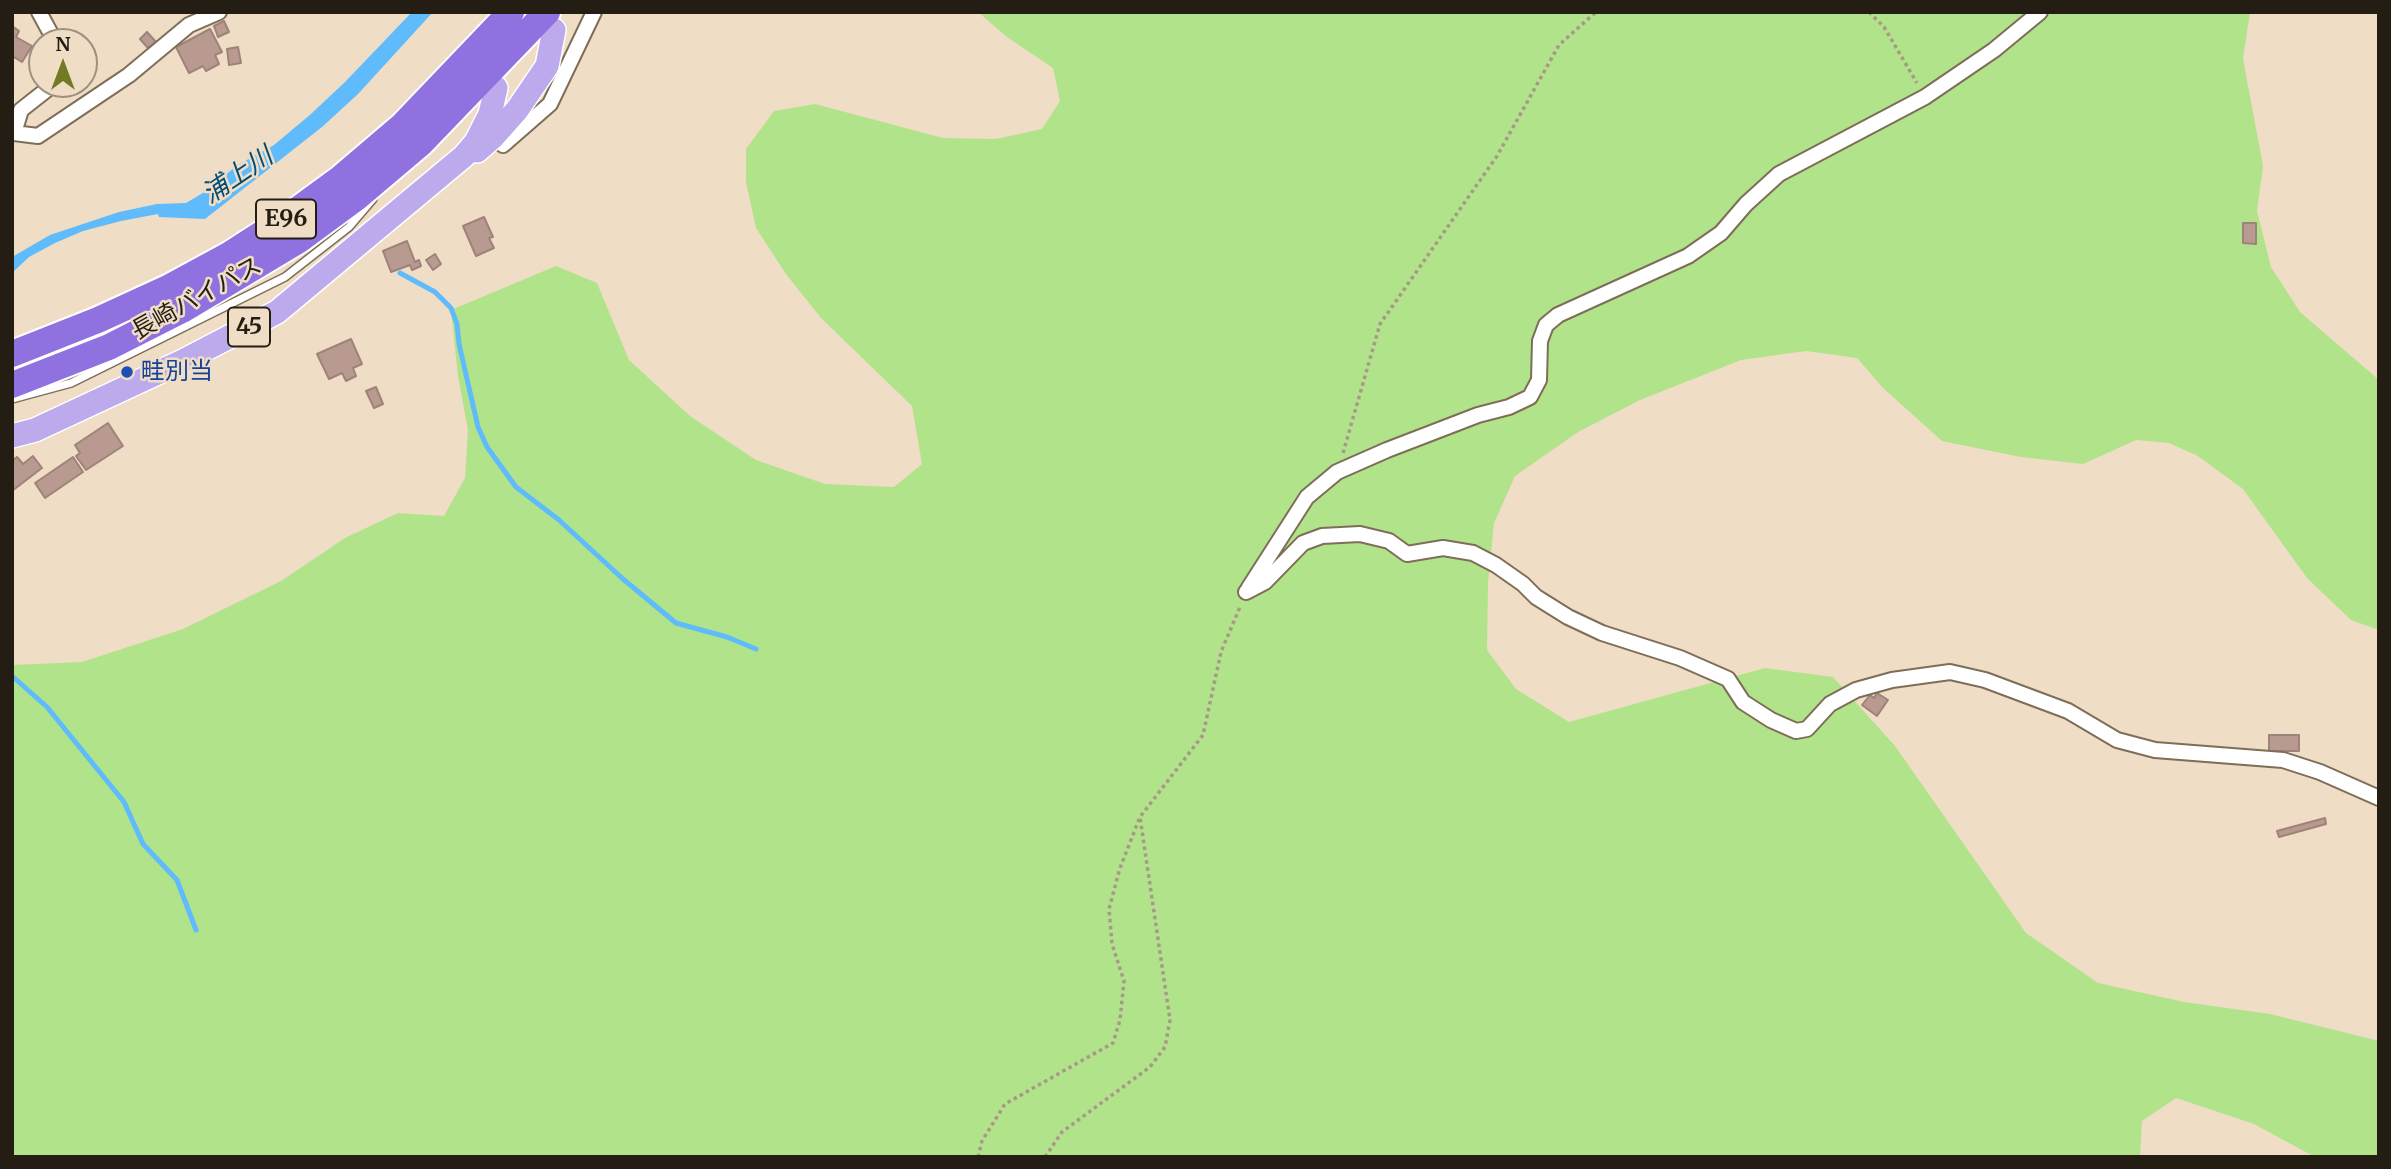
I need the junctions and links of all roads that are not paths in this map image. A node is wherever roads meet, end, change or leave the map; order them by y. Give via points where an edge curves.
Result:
1 (39, 12) edge
2 (219, 12) edge
3 (511, 12) edge
4 (594, 12) edge
5 (2040, 12) edge
6 (550, 21) edge
7 (48, 28) edge
8 (496, 88) dead end
9 (98, 96) edge
10 (36, 98) edge
11 (95, 98) edge
12 (493, 137) junction
13 (421, 143) junction
14 (454, 166) junction
15 (385, 185) dead end
16 (376, 196) dead end
17 (12, 354) edge
18 (12, 384) edge
19 (12, 399) edge
20 (12, 436) edge
21 (2379, 798) edge

1 - 7 street
2 - 9 street via 189,25
3 - 17 highway, 長崎バイパス / E96 via 402,126 285,219 170,287
4 - 12 street via 550,104 503,145
5 - 21 street via 1925,97 1779,174 1720,233 1688,256 1546,325 1540,341 1539,380 1530,397 1338,472 1307,497 1246,592 1265,582 1303,543 1322,536 1360,534 1389,541 1407,554 1443,548 1473,553 1589,628 1728,679 1743,702 1796,731 1807,729 1830,704 1856,690 1950,672 2068,711 2117,740 2155,750 2283,760
6 - 12 main road, 45 via 547,66
6 - 13 highway, 長崎バイパス / E96
8 - 14 main road, 45 via 476,142
10 - 11 street via 20,110 14,133 38,136
12 - 14 main road, 45
13 - 15 lane
13 - 18 highway, 長崎バイパス / E96 via 356,198 242,276 109,347
14 - 20 main road, 45 via 277,312 183,361 35,430
16 - 19 lane via 349,228 285,277 71,383

